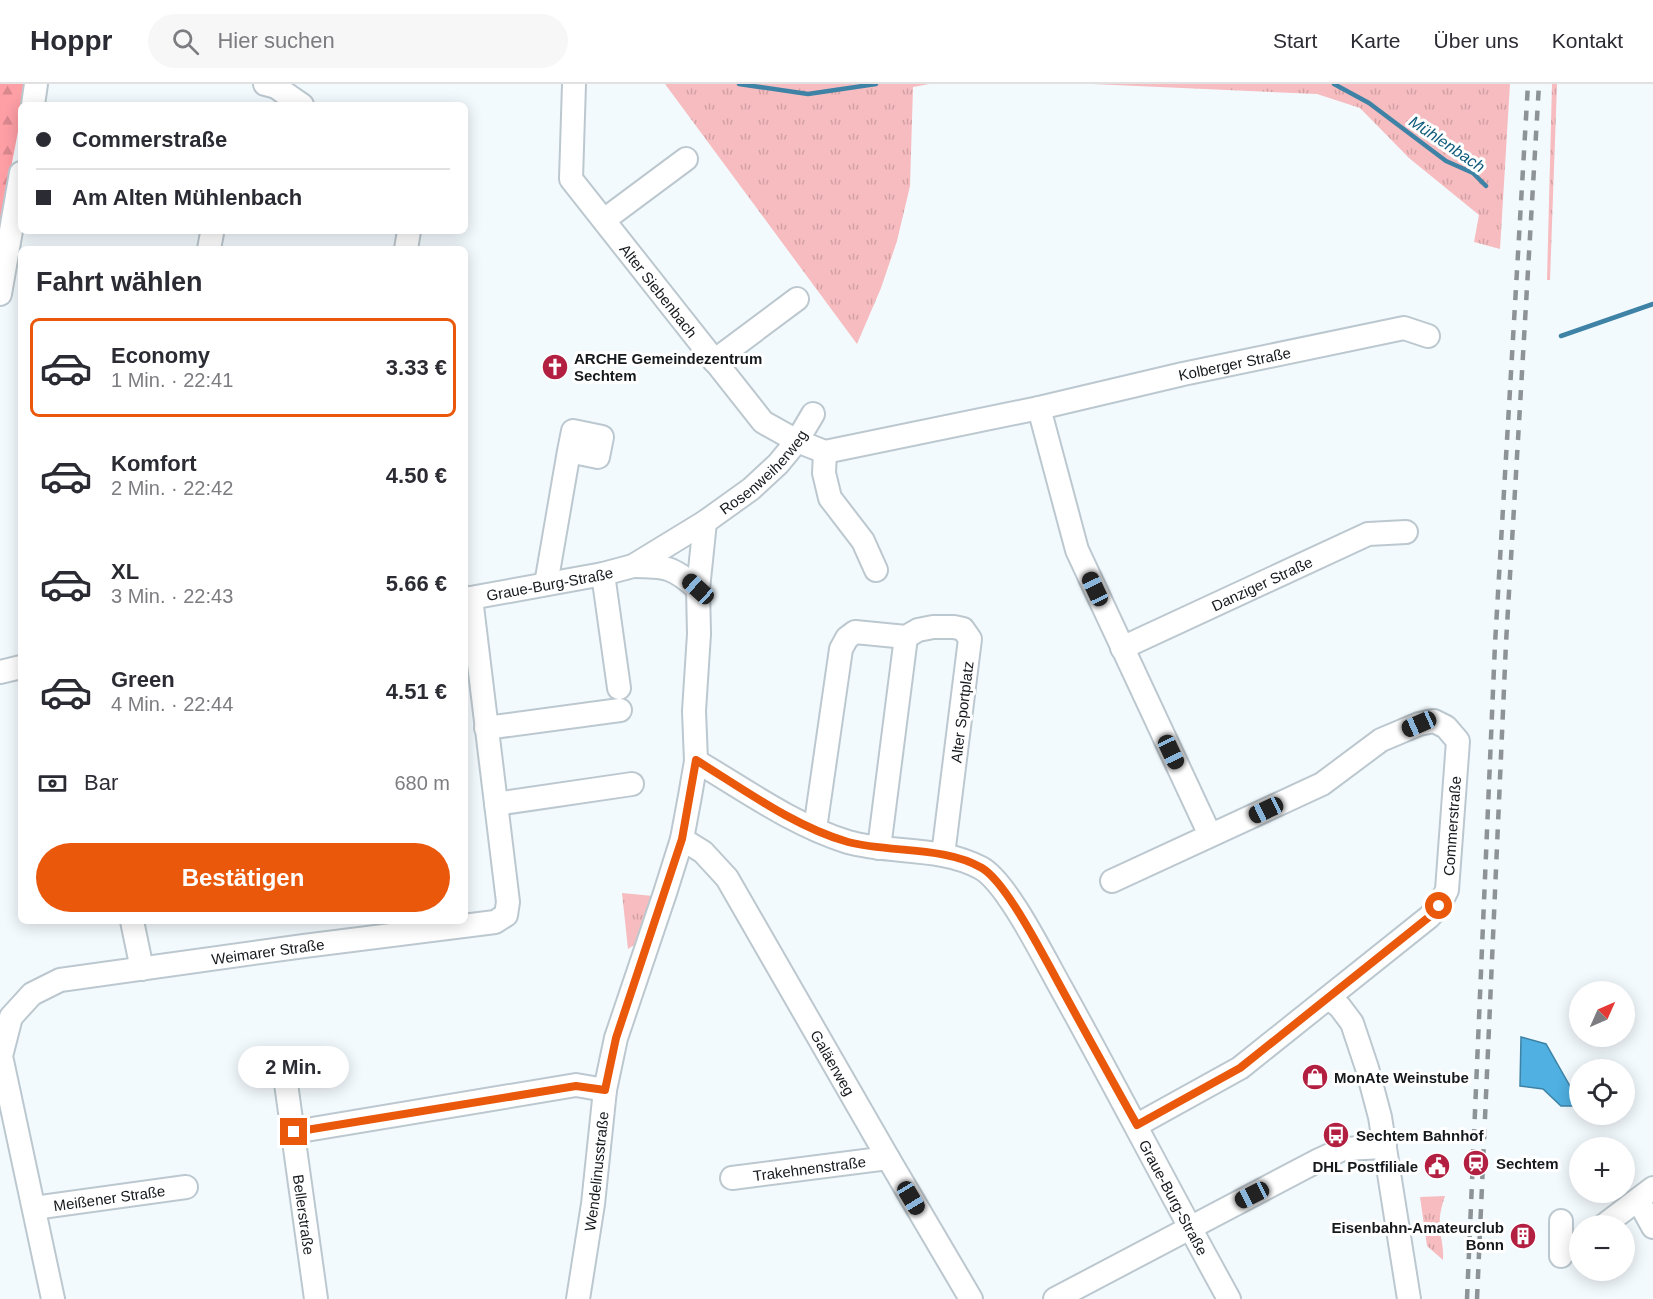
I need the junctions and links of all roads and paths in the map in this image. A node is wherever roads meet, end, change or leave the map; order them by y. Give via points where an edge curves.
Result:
1 (36, 84) edge
2 (266, 84) edge
3 (574, 84) edge
4 (33, 102) edge
5 (298, 102) edge
6 (686, 159) dead end
7 (18, 190) edge
8 (604, 220) junction
9 (0, 294) edge
10 (797, 299) dead end
11 (1428, 336) dead end
12 (714, 361) junction
13 (1039, 408) junction
14 (813, 414) dead end
15 (797, 441) junction
16 (569, 451) dead end
17 (825, 452) junction
18 (705, 522) junction
19 (1406, 532) dead end
20 (672, 543) joint
21 (633, 566) junction
22 (876, 570) dead end
23 (603, 574) junction
24 (546, 584) junction
25 (698, 589) junction
26 (468, 598) edge
27 (906, 637) junction
28 (1122, 648) junction
29 (18, 668) edge
30 (0, 672) edge
31 (486, 728) junction
32 (696, 760) junction
33 (632, 784) dead end
34 (496, 804) junction
35 (815, 829) junction
36 (1210, 835) junction
37 (682, 839) junction
38 (879, 848) junction
39 (943, 855) junction
40 (1112, 881) dead end
41 (133, 924) edge
42 (142, 969) junction
43 (1329, 998) junction
44 (283, 1062) dead end
45 (605, 1090) junction
46 (1137, 1125) junction
47 (294, 1132) junction
48 (1385, 1147) junction
49 (888, 1158) junction
50 (732, 1178) dead end
51 (186, 1187) dead end
52 (1646, 1194) edge
53 (34, 1208) junction
54 (1618, 1215) edge
55 (1561, 1221) dead end
56 (1653, 1226) edge
57 (1189, 1227) junction
58 (1569, 1246) edge
59 (53, 1299) edge
60 (316, 1299) edge
61 (578, 1299) edge
62 (971, 1299) edge
63 (1055, 1299) edge
64 (1229, 1299) edge
65 (1409, 1299) edge

1 - 4 street
2 - 5 street
3 - 8 street, Alter Siebenbach via 571,179
6 - 8 street
7 - 9 street
8 - 12 street, Alter Siebenbach
10 - 12 street
11 - 13 street, Kolberger Straße via 1404,328
12 - 15 street, Alter Siebenbach via 763,422
13 - 17 street, Kolberger Straße
13 - 28 street via 1077,550
14 - 15 street, Rosenweiherweg
15 - 17 street
15 - 18 street, Rosenweiherweg via 751,489
16 - 24 street
17 - 22 street via 824,473 830,498 863,541
18 - 20 street, Rosenweiherweg
18 - 25 street, Rosenweiherweg
19 - 28 street, Danziger Straße via 1368,534
20 - 21 street, Graue-Burg-Straße
21 - 23 street, Graue-Burg-Straße
21 - 25 street, Graue-Burg-Straße via 660,566 679,573
23 - 24 street, Graue-Burg-Straße
23 - 31 street via 619,699
24 - 26 street, Graue-Burg-Straße
25 - 32 street
26 - 31 street, Weimarer Straße
27 - 35 street, Alter Sportplatz via 855,632 841,649
27 - 38 street
27 - 39 street, Alter Sportplatz via 918,630 954,627 963,629 970,639
28 - 36 street
29 - 30 street
31 - 34 street, Weimarer Straße
32 - 35 street, Graue-Burg-Straße
32 - 37 street
33 - 34 street
34 - 42 street, Weimarer Straße via 508,902 506,915 500,920
35 - 38 street, Graue-Burg-Straße via 848,842
36 - 40 street
36 - 43 street, Commerstraße via 1322,784 1381,740 1419,724 1434,721 1446,727 1458,741 1447,890 1439,906
37 - 45 street, Wendelinusstraße via 616,1038
37 - 49 street, Galäerweg via 703,852 727,878
38 - 39 street, Graue-Burg-Straße
39 - 46 street, Graue-Burg-Straße via 983,869 1000,887 1029,930
41 - 42 street
42 - 53 street, Weimarer Straße via 60,980 32,994 11,1017 2,1056
43 - 46 street, Commerstraße via 1240,1068
43 - 48 street via 1352,1023 1370,1077
44 - 47 street, Bellerstraße
45 - 47 street via 576,1086
45 - 61 street, Wendelinusstraße
46 - 57 street, Graue-Burg-Straße
47 - 60 street, Bellerstraße
48 - 57 street via 1343,1149
48 - 65 street
49 - 50 street, Trakehnenstraße
49 - 62 street, Galäerweg
51 - 53 street, Meißener Straße
52 - 54 street
52 - 56 street
53 - 59 street, Weimarer Straße
55 - 58 street via 1553,1253
57 - 63 street
57 - 64 street, Graue-Burg-Straße

